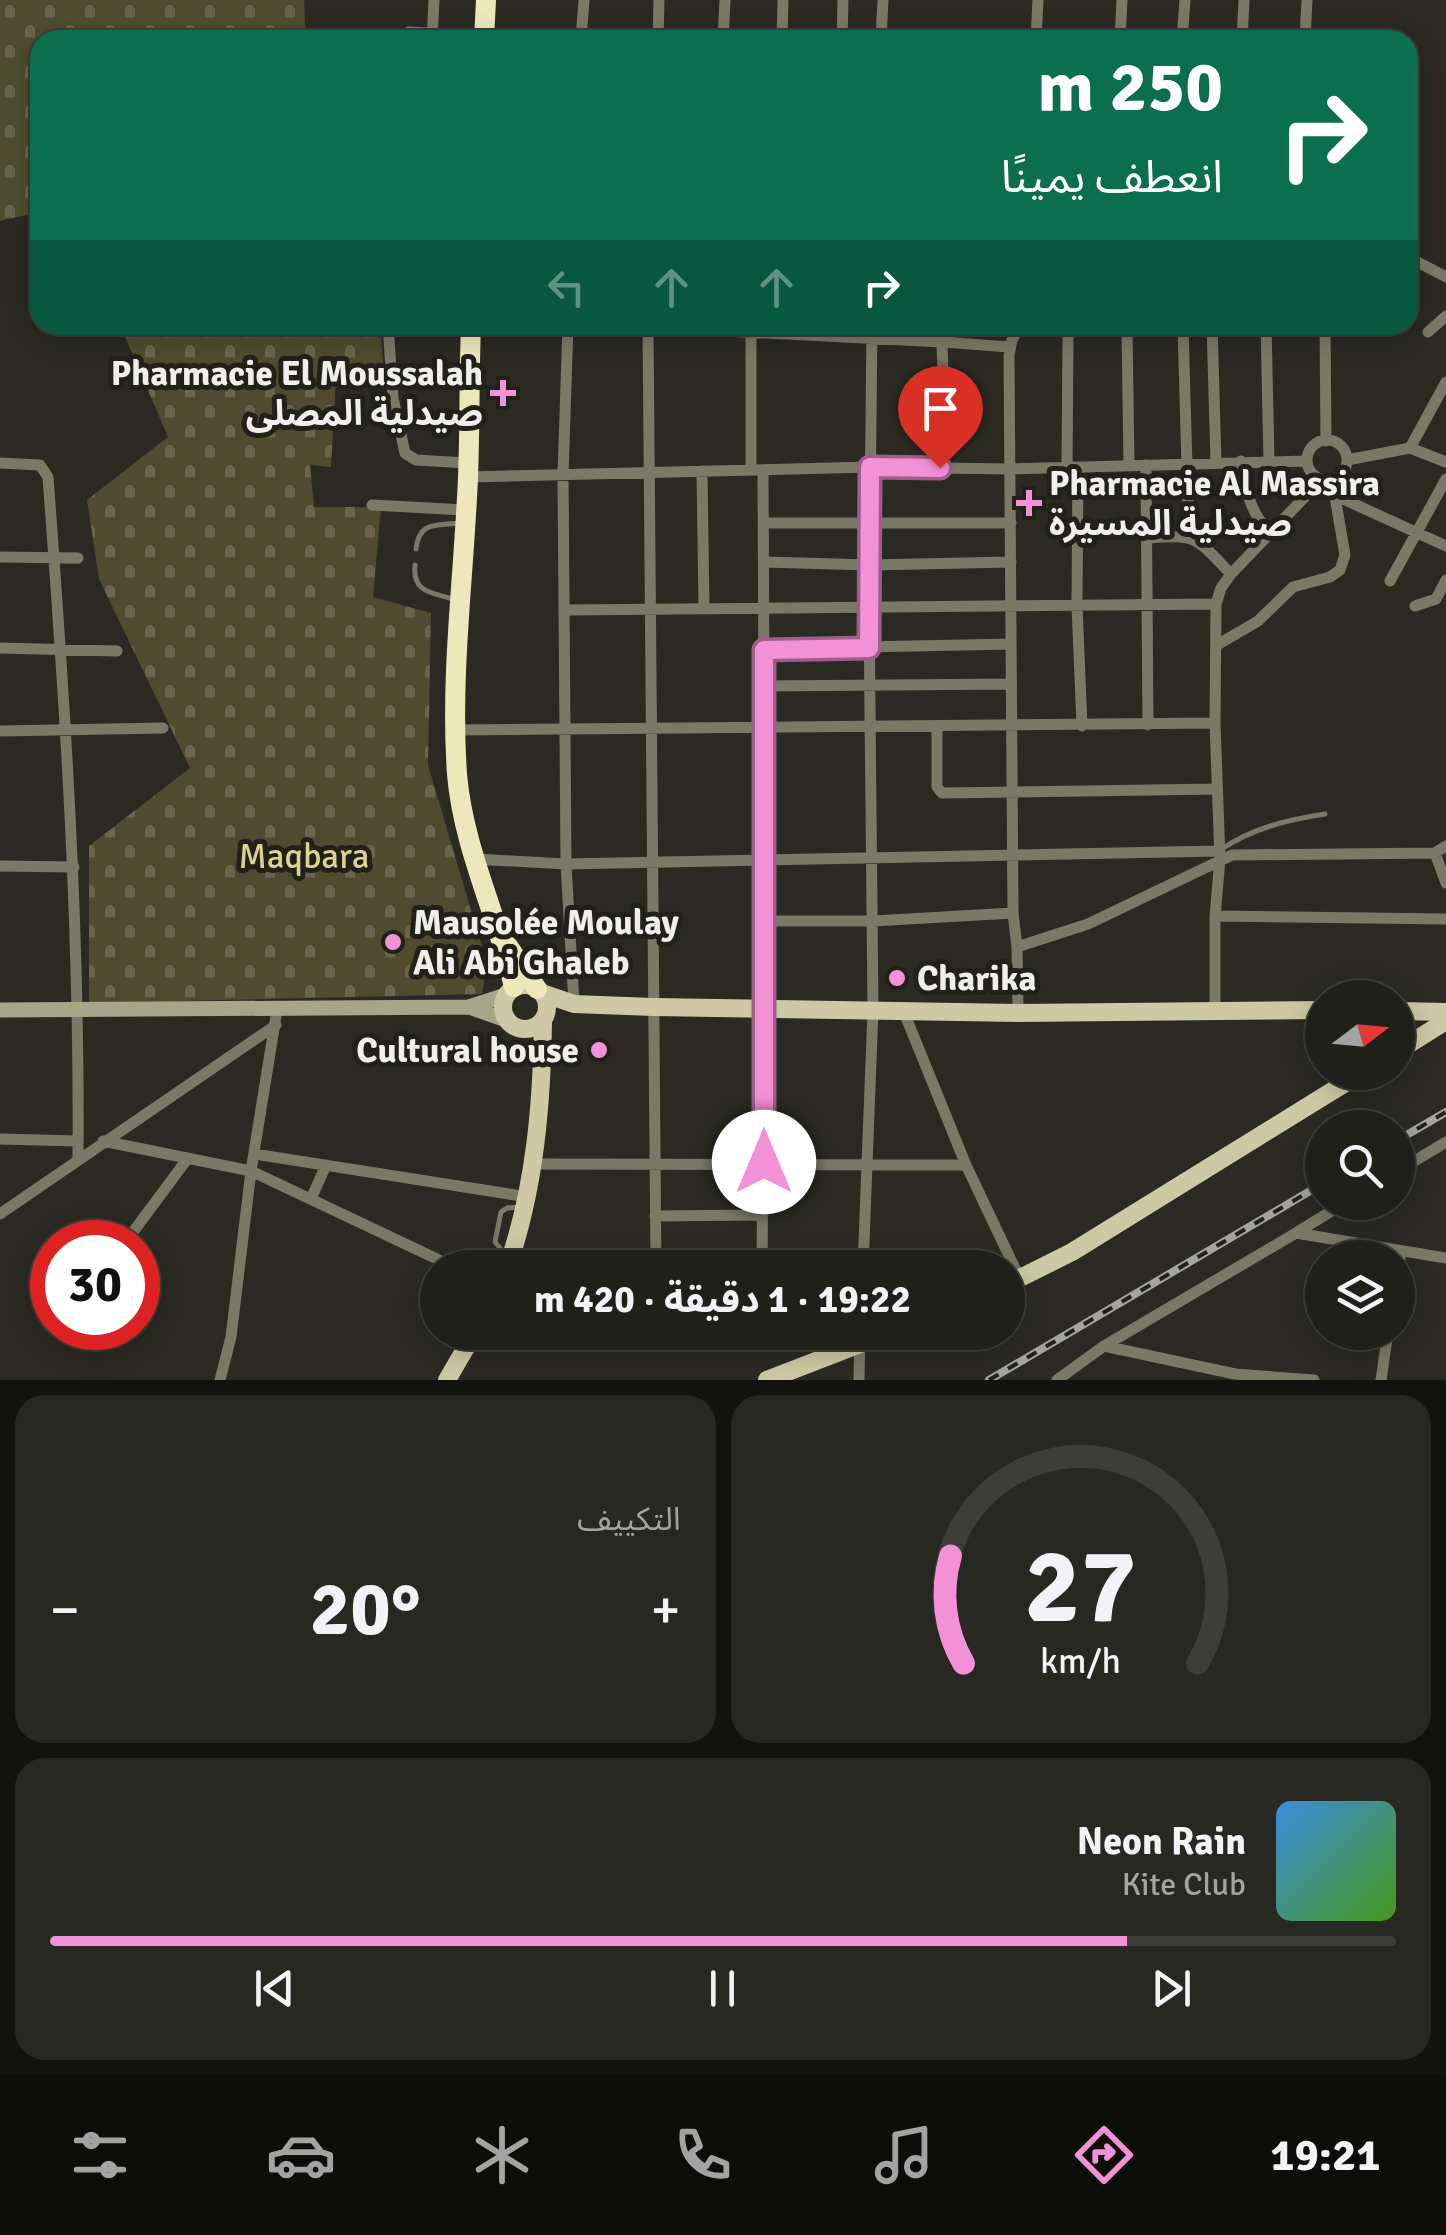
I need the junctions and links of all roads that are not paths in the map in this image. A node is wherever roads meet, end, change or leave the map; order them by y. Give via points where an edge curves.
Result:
1 (434, 0) edge
2 (486, 0) edge
3 (584, 0) edge
4 (659, 0) edge
5 (725, 0) edge
6 (782, 0) edge
7 (843, 0) edge
8 (883, 0) edge
9 (1038, 0) edge
10 (1122, 0) edge
11 (1185, 0) edge
12 (1244, 0) edge
13 (1307, 0) edge
14 (432, 30) edge
15 (484, 30) edge
16 (582, 30) edge
17 (658, 30) edge
18 (724, 30) edge
19 (782, 30) edge
20 (842, 30) edge
21 (882, 30) edge
22 (1036, 30) edge
23 (1120, 30) edge
24 (1183, 30) edge
25 (1242, 30) edge
26 (1306, 30) edge
27 (1418, 262) edge
28 (1446, 276) edge
29 (1446, 316) edge
30 (1428, 332) dead end
31 (389, 335) edge
32 (471, 335) edge
33 (568, 335) edge
34 (648, 335) edge
35 (751, 335) edge
36 (872, 335) edge
37 (901, 335) edge
38 (942, 335) edge
39 (1016, 335) edge
40 (1070, 335) edge
41 (1127, 335) edge
42 (1183, 335) edge
43 (1212, 335) edge
44 (1266, 335) edge
45 (1325, 335) edge
46 (942, 342) junction
47 (1010, 348) junction
48 (1446, 382) edge
49 (1326, 440) junction
50 (945, 446) dead end
51 (1410, 448) junction
52 (1346, 460) junction
53 (1270, 461) junction
54 (1307, 461) junction
55 (1216, 462) junction
56 (1241, 462) junction
57 (1446, 462) edge
58 (0, 463) edge
59 (1188, 464) junction
60 (1129, 465) junction
61 (1146, 465) junction
62 (870, 467) junction
63 (1072, 467) junction
64 (1011, 469) junction
65 (468, 470) junction
66 (757, 470) junction
67 (702, 471) junction
68 (647, 473) junction
69 (564, 475) junction
70 (1446, 479) edge
71 (1328, 483) junction
72 (372, 505) dead end
73 (464, 516) junction
74 (763, 523) junction
75 (1011, 523) junction
76 (870, 525) junction
77 (1268, 532) junction
78 (1415, 534) junction
79 (1189, 536) junction
80 (1146, 538) junction
81 (1446, 546) edge
82 (416, 550) dead end
83 (0, 557) edge
84 (54, 557) junction
85 (78, 558) dead end
86 (764, 562) junction
87 (1011, 562) junction
88 (415, 564) dead end
89 (870, 564) junction
90 (1231, 574) junction
91 (1446, 580) edge
92 (1390, 581) dead end
93 (458, 601) junction
94 (1146, 604) junction
95 (1216, 604) junction
96 (1010, 606) junction
97 (1077, 606) junction
98 (1415, 606) dead end
99 (704, 608) junction
100 (649, 609) junction
101 (566, 610) junction
102 (765, 610) junction
103 (869, 610) junction
104 (1011, 644) junction
105 (1216, 645) junction
106 (0, 648) edge
107 (869, 648) junction
108 (61, 649) junction
109 (764, 650) junction
110 (118, 652) dead end
111 (1011, 684) junction
112 (870, 685) junction
113 (764, 686) junction
114 (1148, 724) junction
115 (1215, 724) junction
116 (1082, 726) junction
117 (1012, 727) junction
118 (163, 728) dead end
119 (937, 728) junction
120 (764, 729) junction
121 (870, 729) junction
122 (0, 730) edge
123 (65, 730) junction
124 (456, 730) junction
125 (650, 731) junction
126 (565, 732) junction
127 (1218, 789) junction
128 (1013, 794) junction
129 (1324, 814) dead end
130 (1440, 850) edge
131 (1220, 855) junction
132 (1015, 857) junction
133 (764, 858) junction
134 (870, 858) junction
135 (474, 860) junction
136 (652, 862) junction
137 (566, 864) junction
138 (0, 866) edge
139 (74, 867) junction
140 (1446, 883) edge
141 (1013, 914) junction
142 (1215, 916) junction
143 (1446, 919) edge
144 (765, 921) junction
145 (873, 921) junction
146 (504, 940) junction
147 (1017, 947) junction
148 (510, 991) junction
149 (540, 991) junction
150 (574, 1004) junction
151 (469, 1007) junction
152 (653, 1007) junction
153 (763, 1008) junction
154 (1215, 1009) junction
155 (0, 1010) edge
156 (79, 1010) junction
157 (873, 1010) junction
158 (902, 1010) junction
159 (1305, 1010) edge
160 (1415, 1011) edge
161 (1446, 1012) edge
162 (1018, 1014) junction
163 (276, 1017) junction
164 (545, 1017) junction
165 (506, 1020) junction
166 (1446, 1021) edge
167 (524, 1030) junction
168 (1415, 1040) edge
169 (543, 1068) junction
170 (1334, 1090) edge
171 (0, 1139) edge
172 (78, 1141) junction
173 (103, 1141) junction
174 (1446, 1142) edge
175 (254, 1154) junction
176 (188, 1158) junction
177 (78, 1159) junction
178 (1415, 1161) edge
179 (764, 1162) junction
180 (532, 1164) junction
181 (654, 1164) junction
182 (326, 1165) junction
183 (868, 1165) junction
184 (966, 1165) junction
185 (251, 1171) junction
186 (311, 1199) junction
187 (526, 1202) junction
188 (0, 1214) edge
189 (763, 1215) junction
190 (655, 1216) junction
191 (142, 1220) edge
192 (1317, 1220) edge
193 (1296, 1233) junction
194 (1337, 1240) edge
195 (513, 1250) edge
196 (656, 1250) edge
197 (762, 1250) edge
198 (864, 1250) edge
199 (1002, 1250) edge
200 (420, 1251) edge
201 (1415, 1253) edge
202 (1446, 1258) edge
203 (1025, 1270) edge
204 (1104, 1346) junction
205 (464, 1350) edge
206 (832, 1350) edge
207 (859, 1350) edge
208 (1385, 1350) edge
209 (1062, 1379) edge
210 (220, 1380) edge
211 (447, 1380) edge
212 (766, 1380) edge
213 (858, 1380) edge
214 (1314, 1380) edge
215 (1380, 1380) edge

1 - 14 street
2 - 15 highway
3 - 16 street
4 - 17 street
5 - 18 street
6 - 19 street
7 - 20 street
8 - 21 street
9 - 22 street
10 - 23 street
11 - 24 street
12 - 25 street
13 - 26 street
27 - 28 street
29 - 30 street
31 - 65 street via 405,453
32 - 65 highway
33 - 69 street
34 - 68 street
35 - 66 street
36 - 62 street
37 - 46 street
38 - 46 street
39 - 47 street
40 - 63 street
41 - 60 street
42 - 59 street
43 - 55 street
44 - 53 street
45 - 49 street
46 - 47 street
46 - 50 street
47 - 64 street
48 - 51 street
49 - 52 street via 1338,444
49 - 54 street via 1310,449
51 - 52 street
51 - 57 street
52 - 71 street
53 - 54 street
53 - 56 street
54 - 71 street
55 - 56 street
55 - 59 street
56 - 77 street via 1255,518
58 - 84 street via 32,462 45,469
59 - 61 street
59 - 79 street
60 - 61 street
60 - 63 street
61 - 80 street
62 - 64 street
62 - 66 street
62 - 76 street
63 - 64 street
63 - 97 street
64 - 75 street
65 - 69 street
65 - 73 highway
66 - 67 street
66 - 74 street
67 - 68 street
67 - 99 street
68 - 69 street
68 - 100 street
69 - 101 street
70 - 78 street
71 - 77 street
71 - 78 street via 1340,498
71 - 105 street via 1344,555 1340,570 1293,586 1258,621
72 - 73 street
73 - 82 lane via 424,528
73 - 93 highway
74 - 76 street
74 - 86 street
75 - 76 street
75 - 87 street
76 - 89 street
77 - 90 street
78 - 81 street
78 - 92 street
79 - 80 street
79 - 90 street
80 - 94 street
83 - 84 street
84 - 85 street
84 - 108 street
86 - 89 street
86 - 102 street
87 - 89 street
87 - 96 street
88 - 93 lane via 418,586
89 - 103 street
90 - 95 street
91 - 98 street via 1436,598
93 - 124 highway
94 - 95 street
94 - 97 street
94 - 114 street
95 - 105 street
96 - 97 street
96 - 103 street
96 - 104 street
97 - 116 street
99 - 100 street
99 - 102 street
100 - 101 street
100 - 125 street
101 - 126 street
102 - 103 street
102 - 109 street
103 - 107 street
104 - 107 street
104 - 111 street
105 - 115 street
106 - 108 street
107 - 109 street
107 - 112 street
108 - 110 street
108 - 123 street
109 - 113 street
111 - 112 street
111 - 117 street
112 - 113 street
112 - 121 street
113 - 120 street
114 - 115 street
114 - 116 street
115 - 127 street
116 - 117 street
117 - 119 street
117 - 128 street
118 - 123 street
119 - 121 street
119 - 128 street via 942,793
120 - 121 street
120 - 125 street
120 - 133 street
121 - 134 street
122 - 123 street
123 - 139 street
124 - 126 street
124 - 135 highway
125 - 126 street
125 - 136 street
126 - 137 street
127 - 128 street
127 - 131 street
128 - 132 street
129 - 131 lane via 1243,835
130 - 131 street
130 - 140 street
131 - 132 street
131 - 142 street
131 - 147 street via 1138,902
132 - 134 street
132 - 141 street
133 - 134 street
133 - 136 street
133 - 144 street
134 - 145 street
135 - 137 street
135 - 146 highway
136 - 137 street
136 - 152 street
137 - 150 street
138 - 139 street
139 - 156 street
141 - 145 street
141 - 147 street
142 - 143 street
142 - 154 street
144 - 145 street
144 - 153 street
145 - 157 street
146 - 148 highway
146 - 149 highway
147 - 162 street
148 - 149 main road via 526,985
148 - 151 street
148 - 165 main road via 502,1008
149 - 150 main road
149 - 164 main road
150 - 152 main road
150 - 164 main road
151 - 163 street
151 - 165 street
152 - 153 main road
152 - 181 street
153 - 157 main road
153 - 179 street
154 - 159 main road
154 - 162 main road
155 - 156 street
156 - 163 street
156 - 172 street
157 - 158 main road
157 - 183 street
158 - 162 main road
158 - 184 street
160 - 161 main road
163 - 173 street
163 - 175 street
164 - 167 main road
164 - 169 main road
165 - 167 main road
166 - 168 main road
167 - 169 main road
169 - 180 main road
170 - 203 main road via 1072,1252
171 - 172 street
172 - 177 street
173 - 176 street
173 - 177 street
174 - 178 street
175 - 182 street
175 - 185 street
176 - 185 street
176 - 191 street
177 - 188 street
179 - 181 street
179 - 183 street
179 - 189 street
180 - 181 street
180 - 187 main road
181 - 190 street
182 - 186 street
182 - 187 street
183 - 184 street
183 - 198 street
184 - 199 street
185 - 186 street
185 - 210 street
186 - 200 street
187 - 195 main road
189 - 190 street
189 - 197 street
190 - 196 street
192 - 193 street
193 - 194 street
193 - 204 street
201 - 202 street
204 - 209 street
204 - 214 street via 1236,1374
205 - 211 main road
206 - 212 main road
207 - 213 street
208 - 215 street

